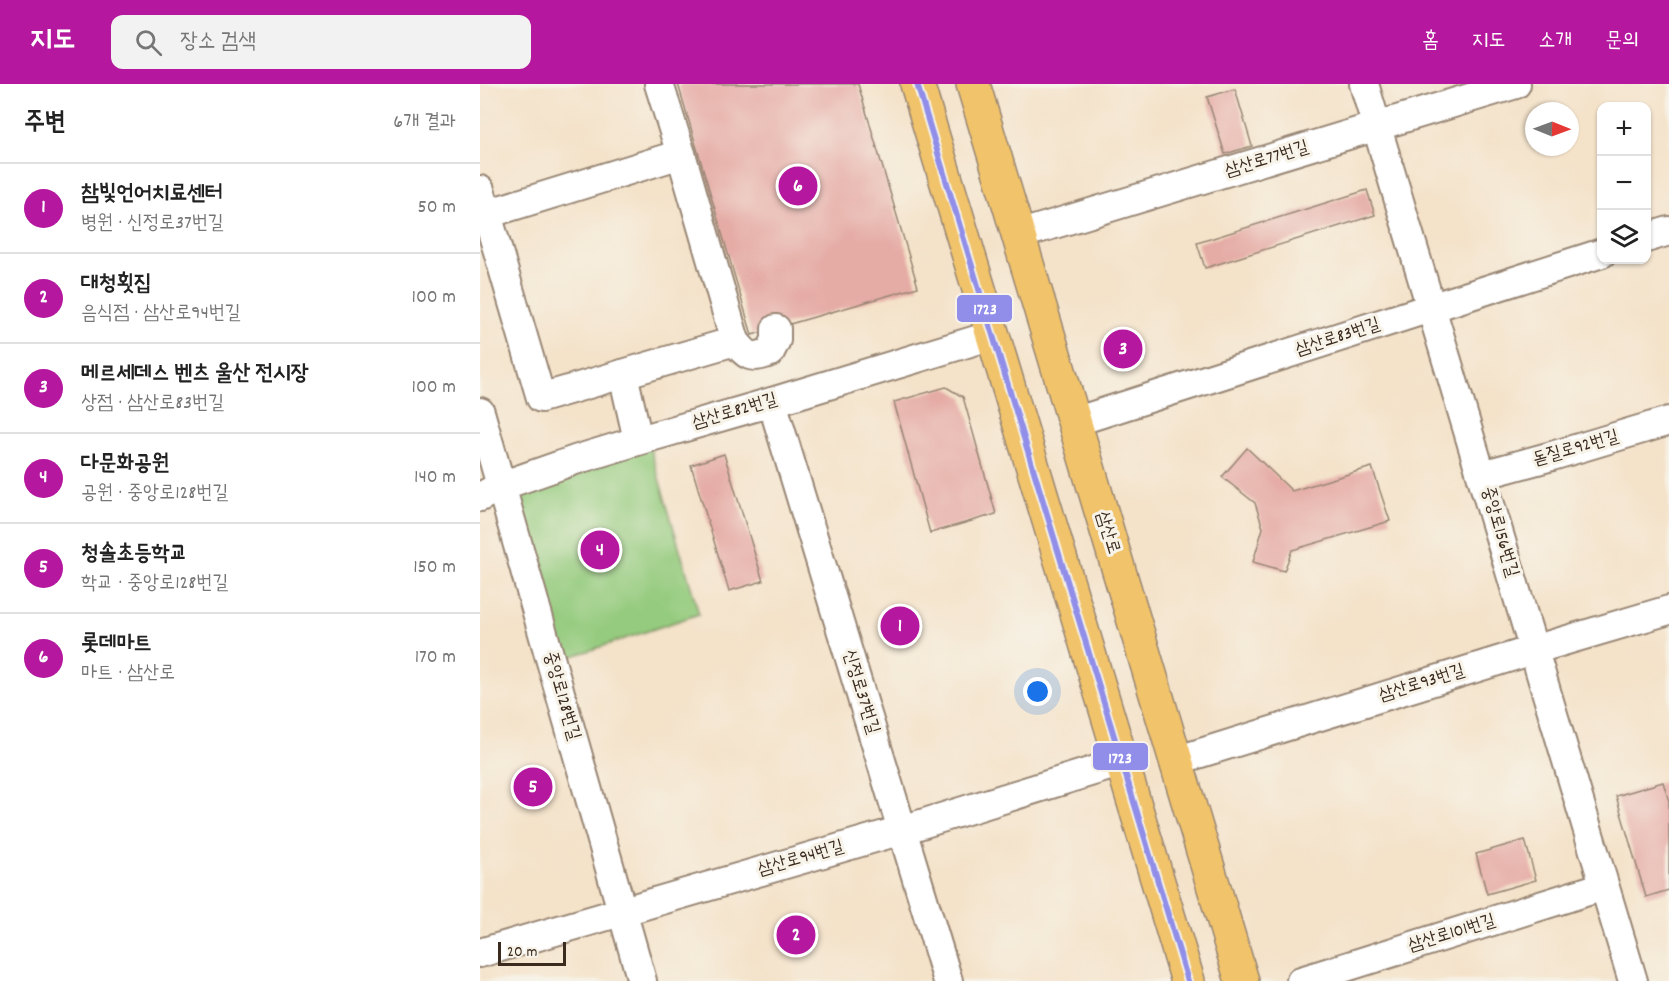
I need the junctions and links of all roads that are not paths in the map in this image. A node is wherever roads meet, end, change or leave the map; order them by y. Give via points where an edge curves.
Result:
1 (659, 84) edge
2 (917, 84) edge
3 (973, 84) edge
4 (1364, 84) edge
5 (1516, 84) edge
6 (1377, 127) junction
7 (681, 154) junction
8 (482, 207) edge
9 (1669, 231) edge
10 (1018, 235) junction
11 (1651, 237) edge
12 (1597, 255) edge
13 (1432, 308) junction
14 (776, 328) dead end
15 (993, 334) junction
16 (735, 341) junction
17 (623, 374) junction
18 (772, 402) junction
19 (480, 412) edge
20 (1669, 421) edge
21 (1074, 422) junction
22 (638, 440) junction
23 (1482, 475) junction
24 (491, 491) edge
25 (1669, 610) edge
26 (1533, 650) junction
27 (1175, 761) junction
28 (1122, 762) junction
29 (902, 830) junction
30 (1604, 886) junction
31 (621, 912) junction
32 (480, 953) edge
33 (642, 981) edge
34 (948, 981) edge
35 (1188, 981) edge
36 (1242, 981) edge
37 (1301, 981) edge
38 (1633, 981) edge

1 - 7 street
2 - 15 main road
3 - 10 main road, 삼산로
4 - 6 street, 중앙로156번길
5 - 6 street, 삼산로77번길
6 - 10 street, 삼산로77번길
6 - 13 street, 중앙로156번길
7 - 8 street
7 - 16 street via 724,283
8 - 17 street via 541,398
9 - 11 street
10 - 21 main road, 삼산로
12 - 13 street, 삼산로83번길
13 - 21 street, 삼산로83번길
13 - 23 street, 중앙로156번길
14 - 16 street via 770,352 758,357 746,354
15 - 18 street, 삼산로82번길
15 - 28 main road
16 - 17 street
17 - 22 street
18 - 22 street, 삼산로82번길
18 - 29 street, 신정로37번길
19 - 24 street, 중앙로128번길
20 - 23 street, 돋질로92번길
21 - 27 main road, 삼산로
22 - 24 street, 삼산로82번길
23 - 26 street, 중앙로156번길
24 - 31 street, 중앙로128번길
25 - 26 street, 삼산로93번길
26 - 27 street, 삼산로93번길
26 - 30 street, 중앙로156번길
27 - 36 main road, 삼산로
28 - 29 street, 삼산로94번길
28 - 35 main road
29 - 31 street, 삼산로94번길
29 - 34 street, 신정로37번길
30 - 37 street, 삼산로101번길
30 - 38 street, 중앙로156번길
31 - 32 street, 삼산로94번길
31 - 33 street, 중앙로128번길

